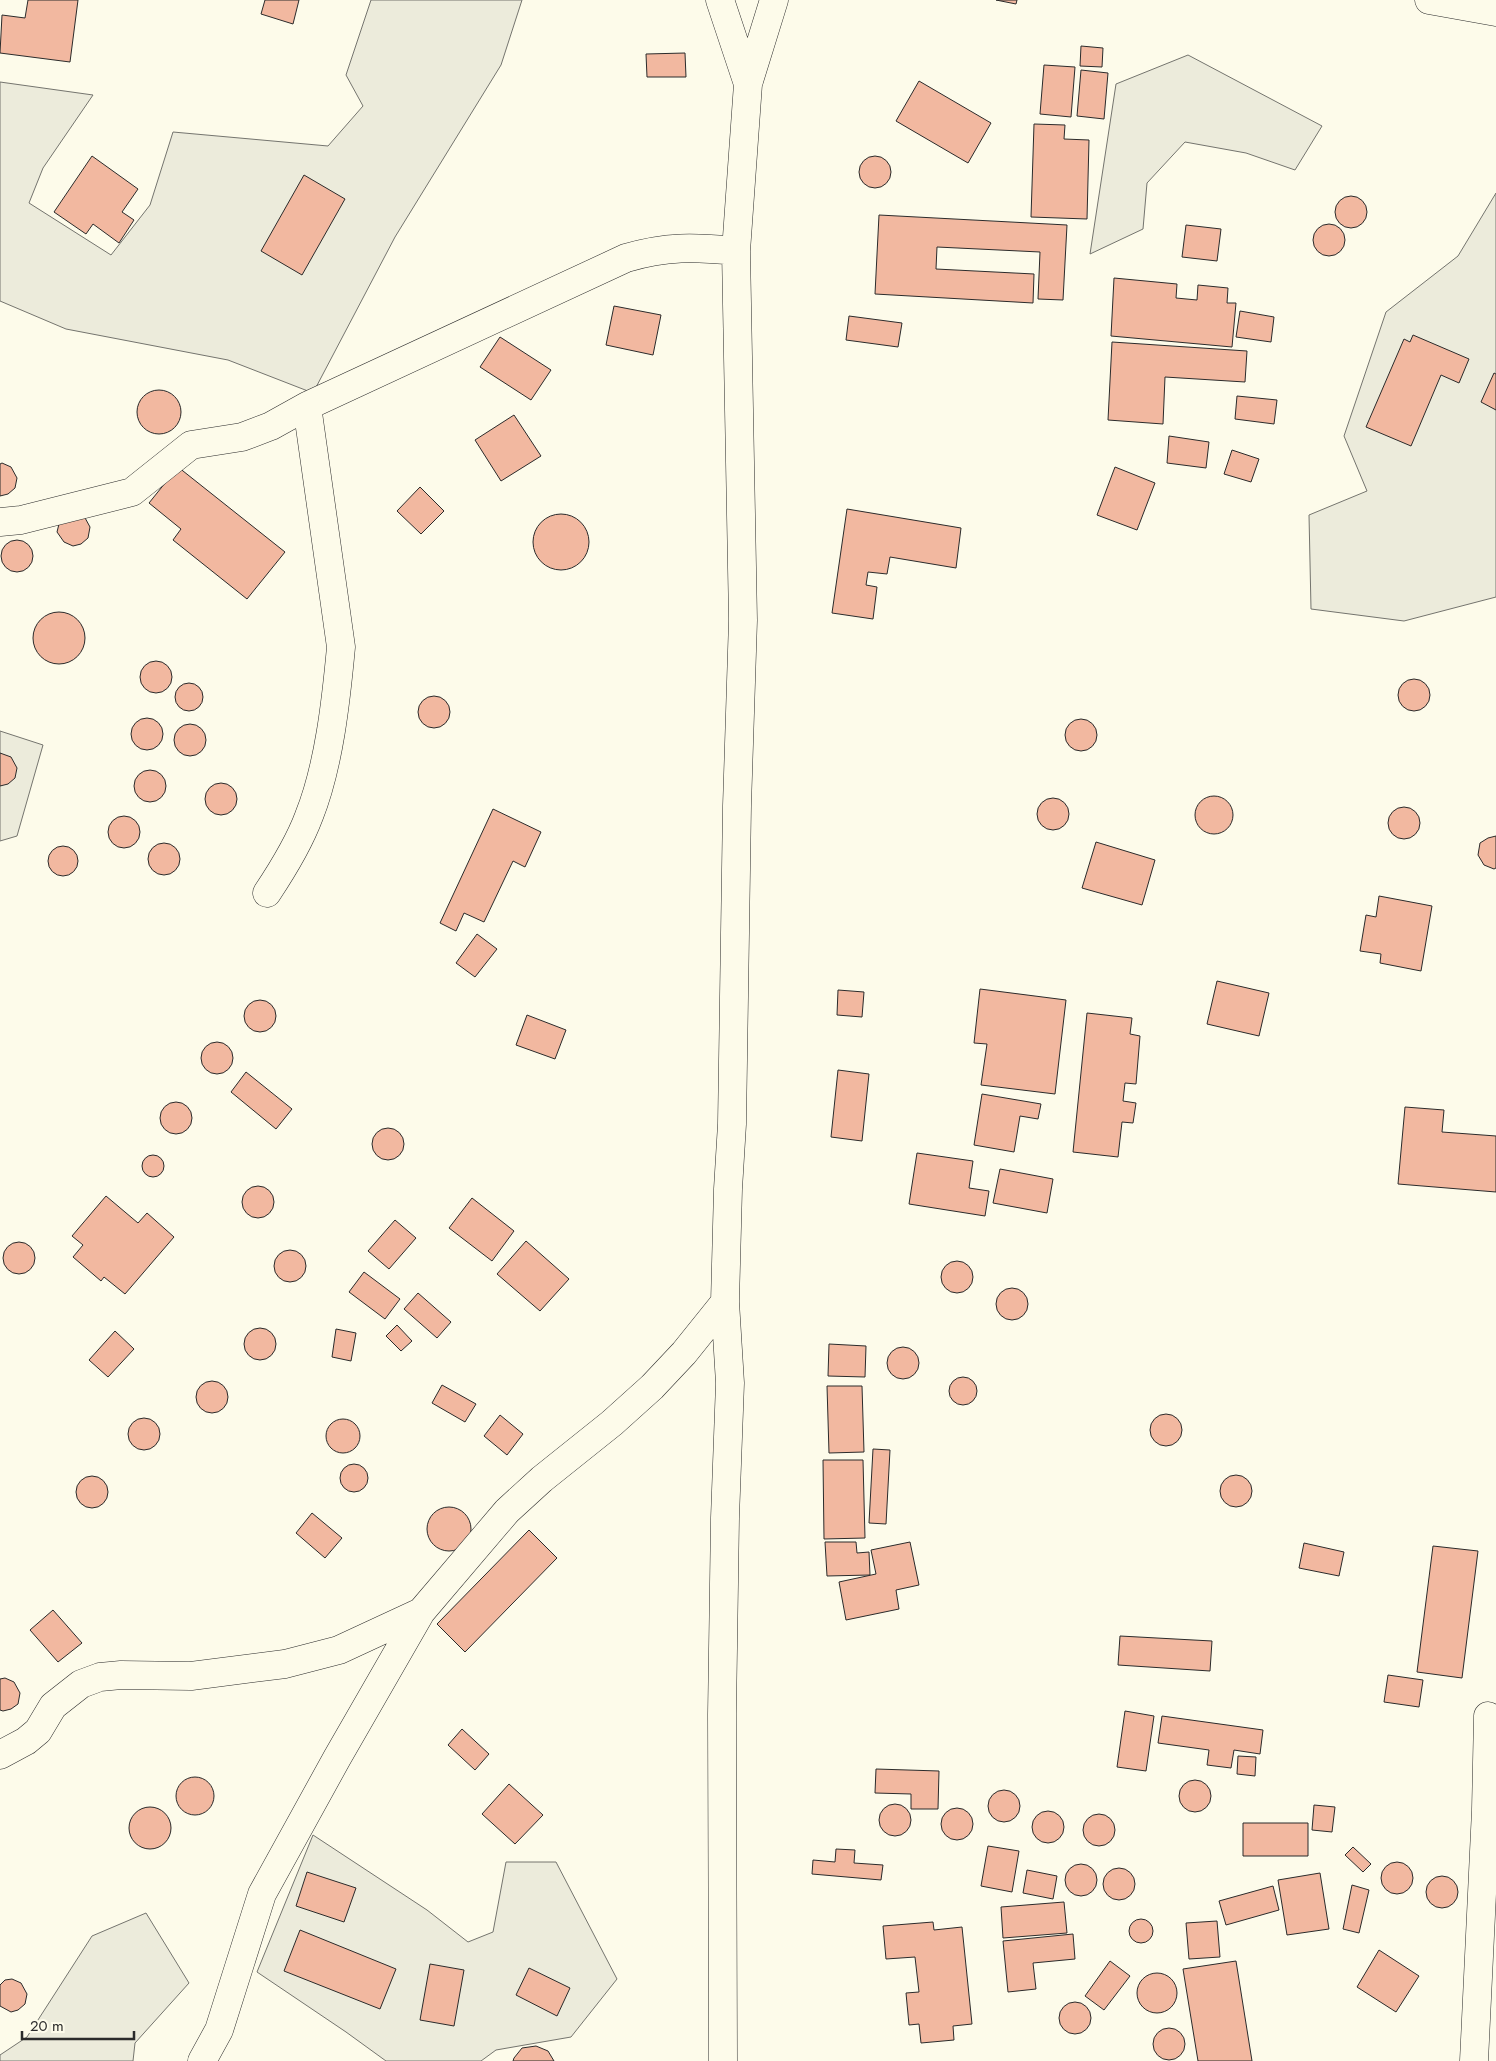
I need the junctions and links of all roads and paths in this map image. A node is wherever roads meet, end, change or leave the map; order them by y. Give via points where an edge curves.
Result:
1 (720, 0) edge
2 (774, 0) edge
3 (1429, 0) edge
4 (1496, 12) edge
5 (748, 84) junction
6 (736, 251) junction
7 (307, 406) junction
8 (0, 522) edge
9 (267, 893) dead end
10 (725, 1302) junction
11 (421, 1612) junction
12 (1488, 1716) dead end
13 (0, 1755) edge
14 (202, 2061) edge
15 (723, 2061) edge
16 (1474, 2061) edge

1 - 5 street
2 - 5 street
3 - 4 street
5 - 6 street
6 - 7 street via 694,247 655,250 626,258
6 - 10 street via 743,620
7 - 8 street via 271,426 242,437 191,445 132,492 21,520
7 - 9 street via 341,647 337,687 309,817
10 - 11 street via 652,1387 507,1511
10 - 15 street via 730,1383 722,1714
11 - 13 street via 339,1650 285,1664 191,1676 100,1677 81,1684 53,1706 38,1731
11 - 14 street via 262,1894 219,2030
12 - 16 street

